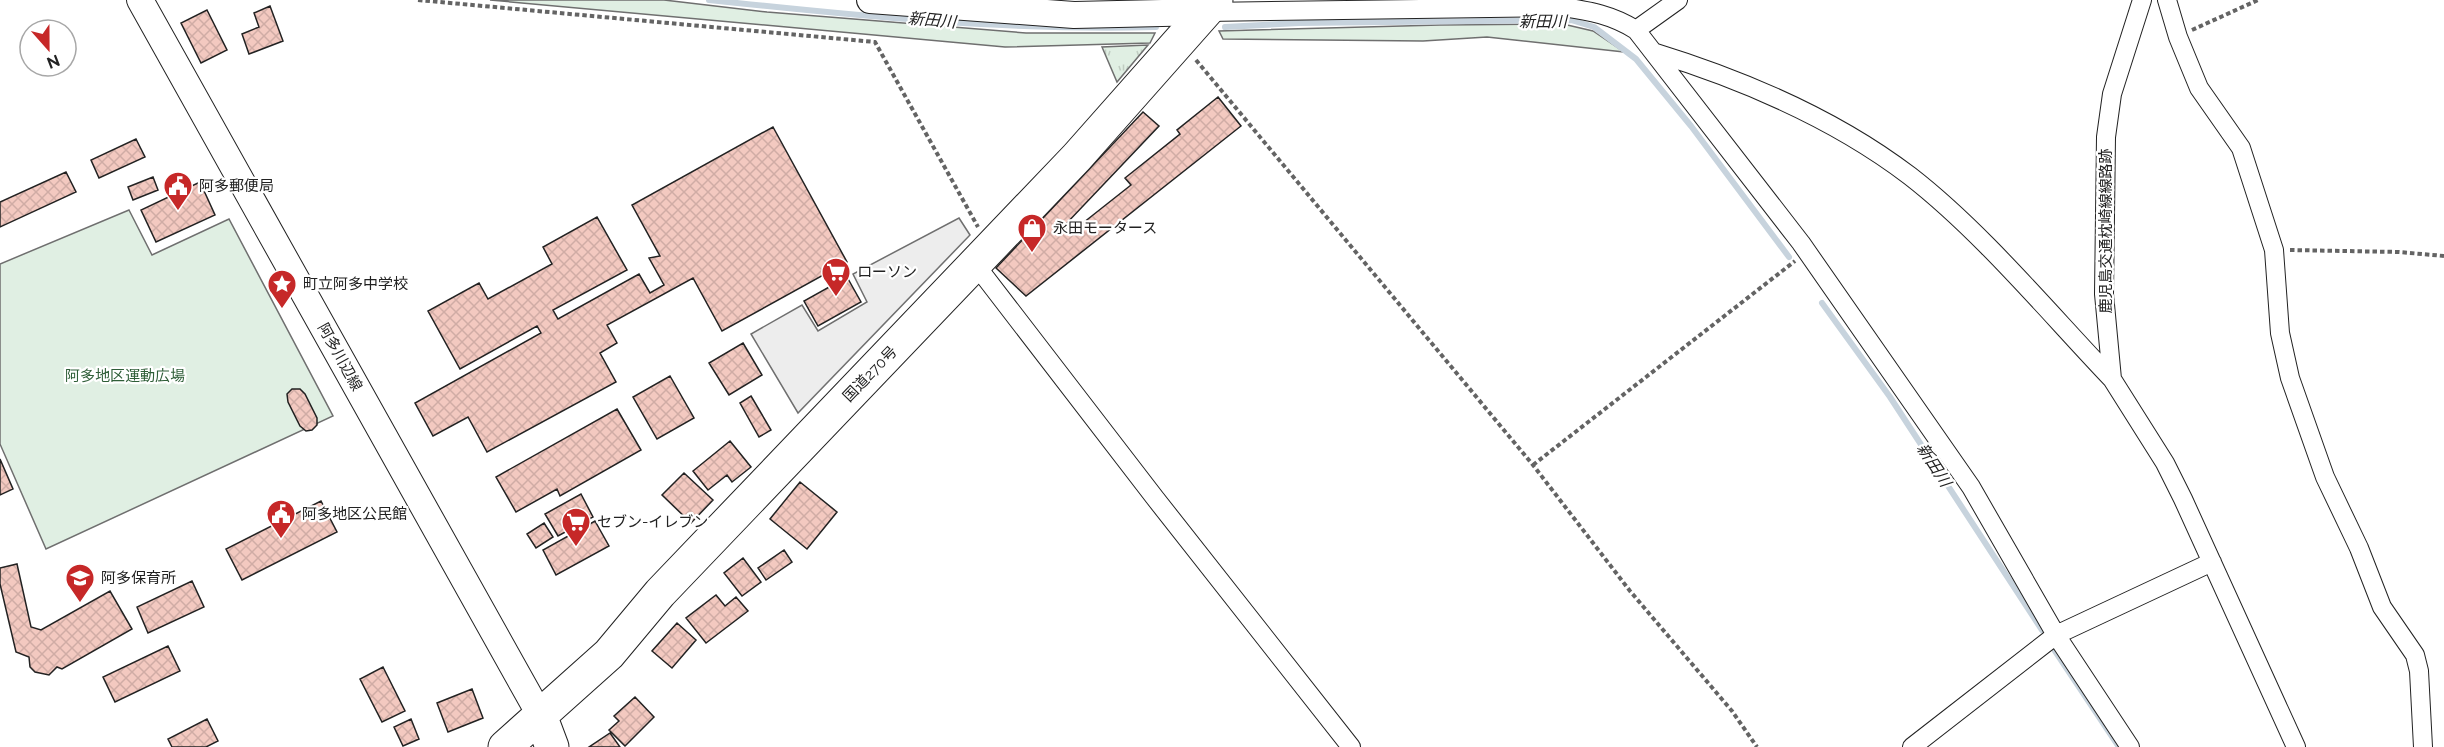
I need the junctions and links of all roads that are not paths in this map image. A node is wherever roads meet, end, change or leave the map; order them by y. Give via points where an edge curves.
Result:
1 (140, 0) edge
2 (870, 0) edge
3 (1678, 0) edge
4 (2142, 0) edge
5 (2167, 0) edge
6 (1211, 6) edge
7 (1070, 7) edge
8 (1636, 30) junction
9 (1653, 52) junction
10 (983, 256) junction
11 (2112, 379) junction
12 (2212, 562) junction
13 (2055, 635) junction
14 (540, 715) junction
15 (505, 747) edge
16 (552, 747) edge
17 (1351, 747) edge
18 (1912, 747) edge
19 (2130, 747) edge
20 (2296, 747) edge
21 (2423, 747) edge

1 - 14 main road, 阿多川辺線
2 - 7 main road
3 - 8 street
4 - 11 street, 鹿児島交通枕崎線線路跡 via 2112,94 2106,137 2104,294
5 - 21 street via 2199,88 2241,148 2274,250 2280,333 2290,378 2325,477 2382,607 2415,655
6 - 7 main road
6 - 8 street via 1563,7 1617,18
6 - 10 highway, 国道270号
8 - 9 street
9 - 11 street via 1799,108 1854,138 1910,177 1965,225
9 - 13 street via 1807,252 1971,487
10 - 14 highway, 国道270号 via 660,593 609,654
10 - 17 street via 1155,498
11 - 12 street, 鹿児島交通枕崎線線路跡 via 2165,463
12 - 13 street
12 - 20 street, 鹿児島交通枕崎線線路跡
13 - 18 street
13 - 19 street
14 - 15 highway, 国道270号
14 - 16 highway

